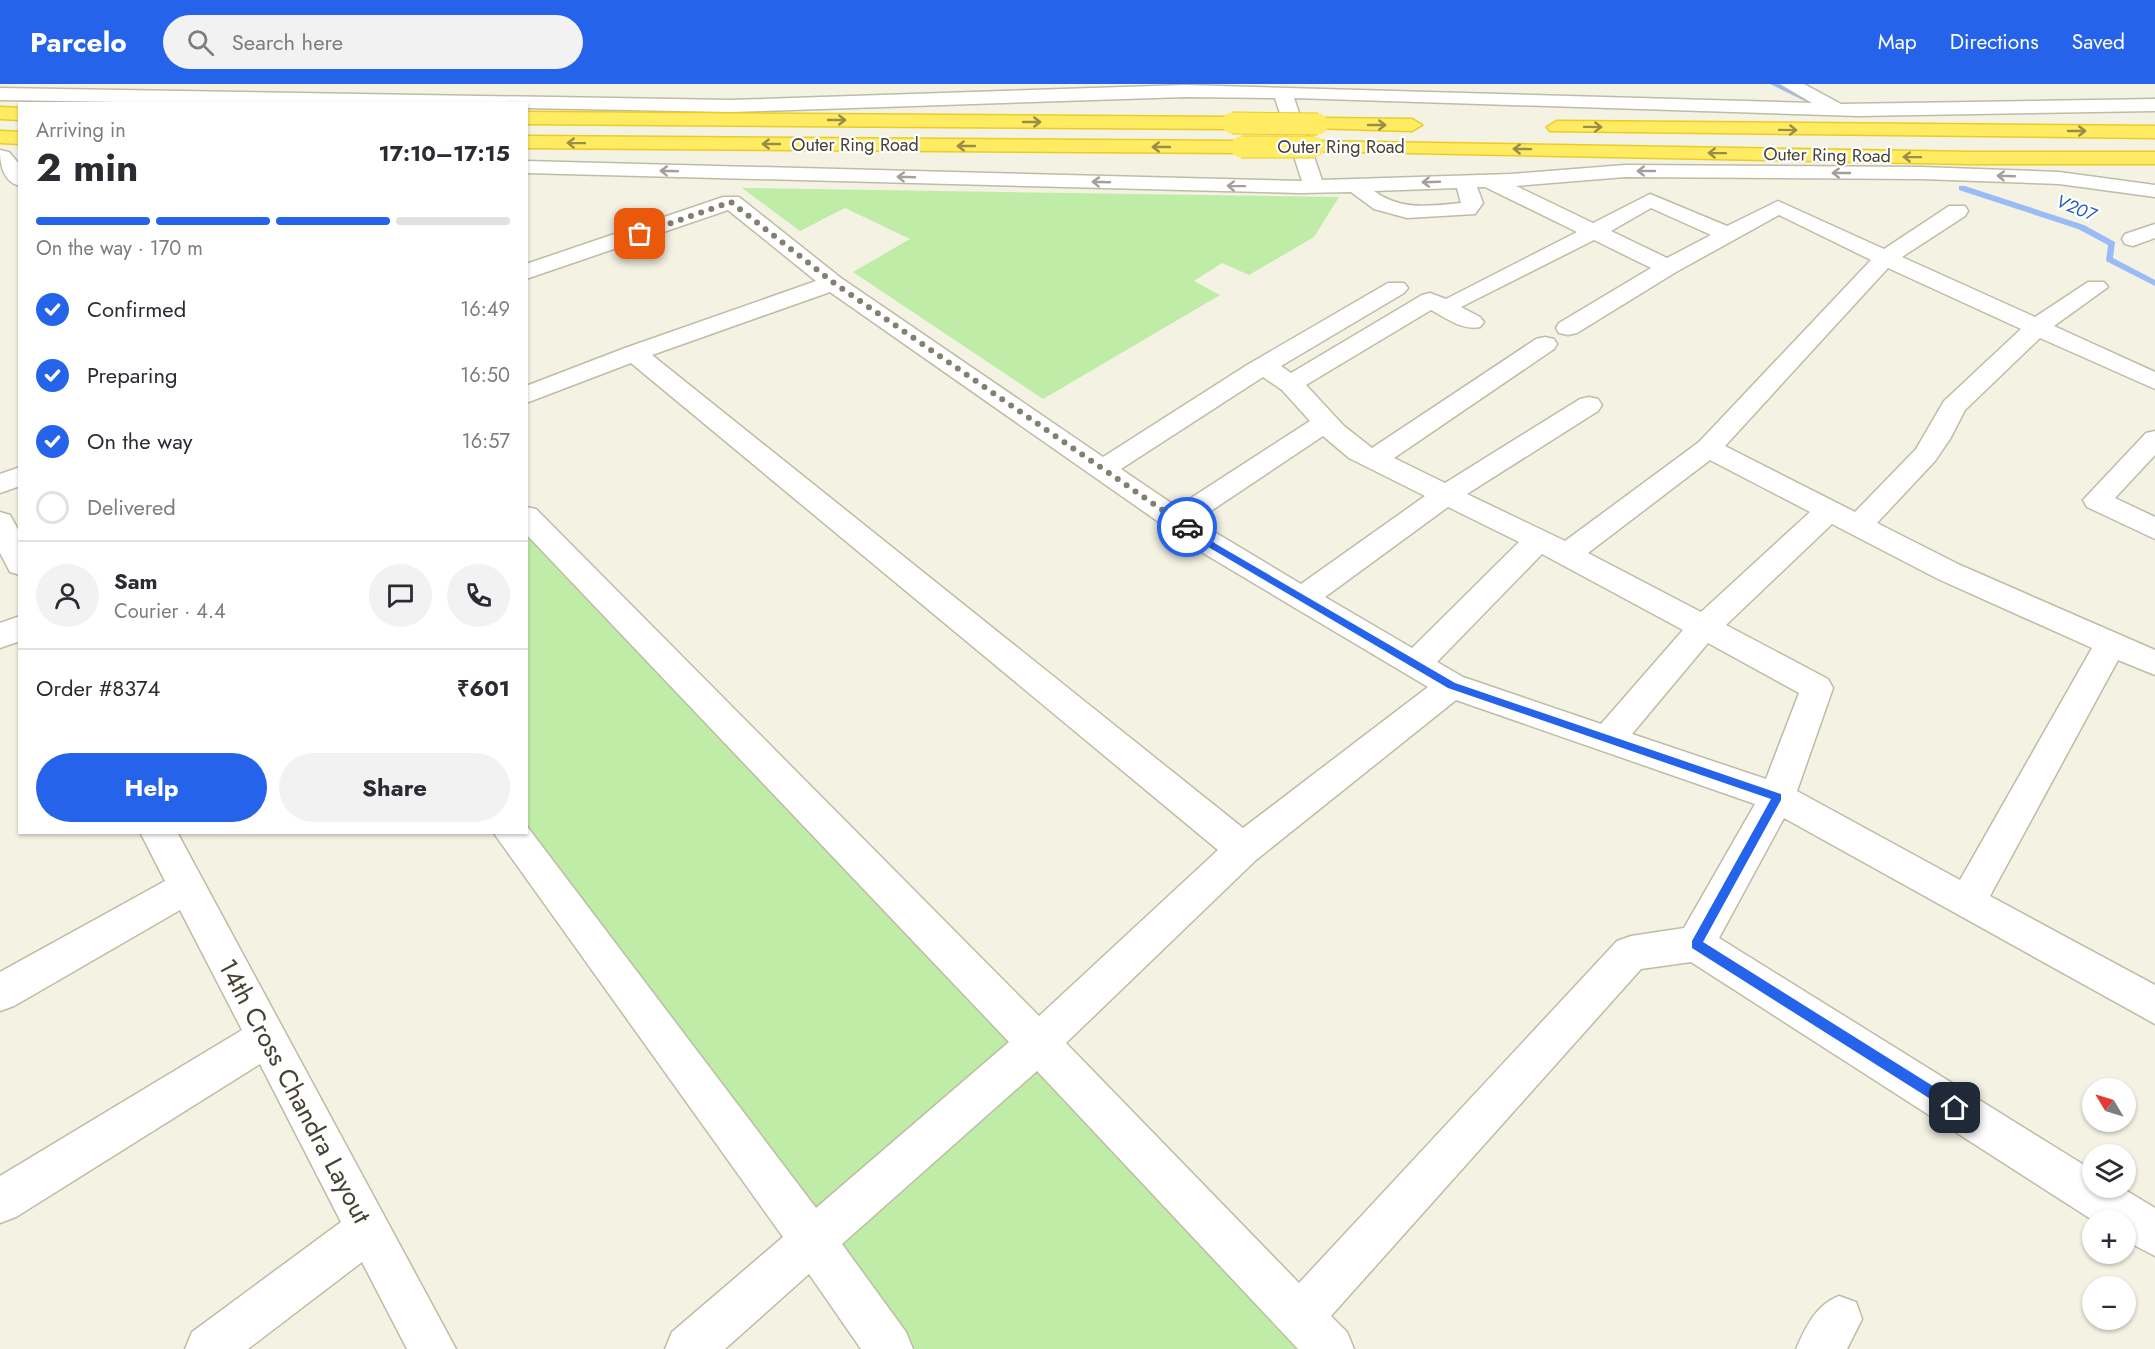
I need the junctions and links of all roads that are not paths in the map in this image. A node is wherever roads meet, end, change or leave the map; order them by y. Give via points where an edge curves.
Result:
1 (278, 84) edge
2 (446, 84) edge
3 (602, 84) edge
4 (762, 84) edge
5 (920, 84) edge
6 (1789, 84) edge
7 (1314, 88) edge
8 (2110, 88) dead end
9 (1102, 89) edge
10 (1953, 90) dead end
11 (1256, 92) junction
12 (1282, 92) junction
13 (0, 94) edge
14 (295, 100) junction
15 (948, 100) junction
16 (468, 102) joint
17 (528, 103) edge
18 (629, 104) junction
19 (796, 104) junction
20 (2148, 105) edge
21 (1982, 107) junction
22 (1838, 110) junction
23 (0, 113) edge
24 (18, 114) edge
25 (528, 118) edge
26 (1426, 125) dead end
27 (1543, 127) dead end
28 (2018, 131) junction
29 (2155, 132) edge
30 (18, 140) edge
31 (528, 142) edge
32 (5, 152) edge
33 (2038, 158) junction
34 (2155, 158) edge
35 (528, 167) edge
36 (701, 172) junction
37 (1806, 173) junction
38 (18, 178) edge
39 (2059, 178) junction
40 (1476, 180) junction
41 (18, 183) edge
42 (1356, 184) junction
43 (1280, 186) junction
44 (1314, 186) junction
45 (0, 189) edge
46 (2155, 191) edge
47 (731, 202) junction
48 (1778, 207) junction
49 (1957, 211) dead end
50 (2155, 231) edge
51 (1593, 232) junction
52 (1727, 234) junction
53 (2133, 239) dead end
54 (1885, 258) junction
55 (1668, 267) junction
56 (528, 271) edge
57 (834, 283) junction
58 (2096, 287) dead end
59 (1396, 288) dead end
60 (1457, 301) dead end
61 (1472, 322) dead end
62 (2037, 327) junction
63 (1568, 328) dead end
64 (1545, 344) dead end
65 (634, 353) junction
66 (1264, 367) junction
67 (2155, 381) edge
68 (1290, 384) junction
69 (528, 394) edge
70 (1589, 405) dead end
71 (1326, 423) junction
72 (2155, 439) edge
73 (1708, 448) junction
74 (1374, 459) junction
75 (1103, 469) junction
76 (18, 477) edge
77 (0, 484) edge
78 (1445, 495) junction
79 (1829, 511) junction
80 (528, 518) edge
81 (1177, 520) junction
82 (0, 522) edge
83 (1858, 525) junction
84 (2155, 529) edge
85 (1538, 541) junction
86 (1567, 554) junction
87 (18, 561) edge
88 (1303, 598) junction
89 (18, 628) edge
90 (1703, 628) junction
91 (0, 637) edge
92 (2110, 645) junction
93 (2155, 663) edge
94 (1415, 664) junction
95 (1452, 686) junction
96 (1608, 739) junction
97 (1777, 797) junction
98 (159, 834) edge
99 (512, 834) edge
100 (1243, 849) junction
101 (187, 887) junction
102 (1968, 901) junction
103 (1696, 944) junction
104 (0, 993) edge
105 (2155, 1006) edge
106 (267, 1037) junction
107 (1038, 1043) junction
108 (0, 1201) edge
109 (368, 1230) junction
110 (2155, 1234) edge
111 (812, 1240) junction
112 (1300, 1317) junction
113 (209, 1349) edge
114 (432, 1349) edge
115 (689, 1349) edge
116 (889, 1349) edge
117 (1330, 1349) edge

1 - 14 street
2 - 16 street
3 - 18 street
4 - 19 street
5 - 15 street
6 - 22 street
7 - 12 street
7 - 22 street
8 - 20 street
9 - 11 street
9 - 15 street
10 - 21 street
11 - 12 street
11 - 43 street
12 - 44 street
13 - 14 street
14 - 16 street
15 - 19 street
17 - 18 street
18 - 19 street
20 - 21 street
21 - 22 street
21 - 28 highway
23 - 24 highway
25 -> 26 highway, Outer Ring Road, bridge
27 -> 28 highway, Outer Ring Road
28 -> 29 highway, Outer Ring Road
30 - 32 highway
33 -> 31 highway, Outer Ring Road, bridge via 1314,147
32 - 38 street
33 - 34 highway, Outer Ring Road
33 - 39 highway
36 -> 35 street
43 -> 36 street
36 - 47 street
39 -> 37 street via 1921,172
37 -> 40 street via 1625,171
37 - 48 street via 1806,185
39 - 46 street
40 -> 42 street
40 - 42 street via 1467,209 1404,213 1378,205
40 - 51 street
41 - 45 street
42 - 44 street
43 - 44 street
47 - 56 street
47 - 57 street
48 - 52 street
48 - 54 street
49 - 54 street
50 - 53 street
51 - 52 street via 1650,200
51 - 55 street
51 - 60 street
52 - 55 street
54 - 62 street
54 - 73 street
55 - 63 street
57 - 65 street
57 - 75 street
58 - 62 street
59 - 66 street
61 - 68 street via 1430,300
62 - 67 street
62 - 83 street via 1953,406 1930,448
64 - 74 street
65 - 69 street
65 - 100 street
66 - 68 street
66 - 75 street
68 - 71 street
70 - 78 street
71 - 74 street via 1347,444
71 - 81 street
72 - 84 street via 2097,500
73 - 79 street
73 - 86 street
74 - 78 street
75 - 81 street
76 - 77 street
78 - 85 street
78 - 88 street
79 - 83 street
79 - 90 street
80 - 107 street
81 - 88 street via 1213,546
82 - 87 street
83 - 92 street via 1949,572
85 - 86 street
85 - 94 street
86 - 90 street
88 - 94 street
89 - 91 street
90 - 96 street
90 - 97 street via 1817,688
92 - 93 street
92 - 102 street
94 - 95 street
95 - 96 street
95 - 100 street
96 - 97 street
97 - 102 street
97 - 103 street
98 - 101 street, 14th Cross Chandra Layout
99 - 111 street
100 - 107 street
101 - 104 street
101 - 106 street, 14th Cross Chandra Layout
102 - 105 street
103 - 110 street
103 - 112 street via 1631,953
106 - 108 street
106 - 109 street, 14th Cross Chandra Layout
107 - 111 street
107 - 112 street
109 - 113 street
109 - 114 street, 14th Cross Chandra Layout
111 - 115 street
111 - 116 street
112 - 117 street

